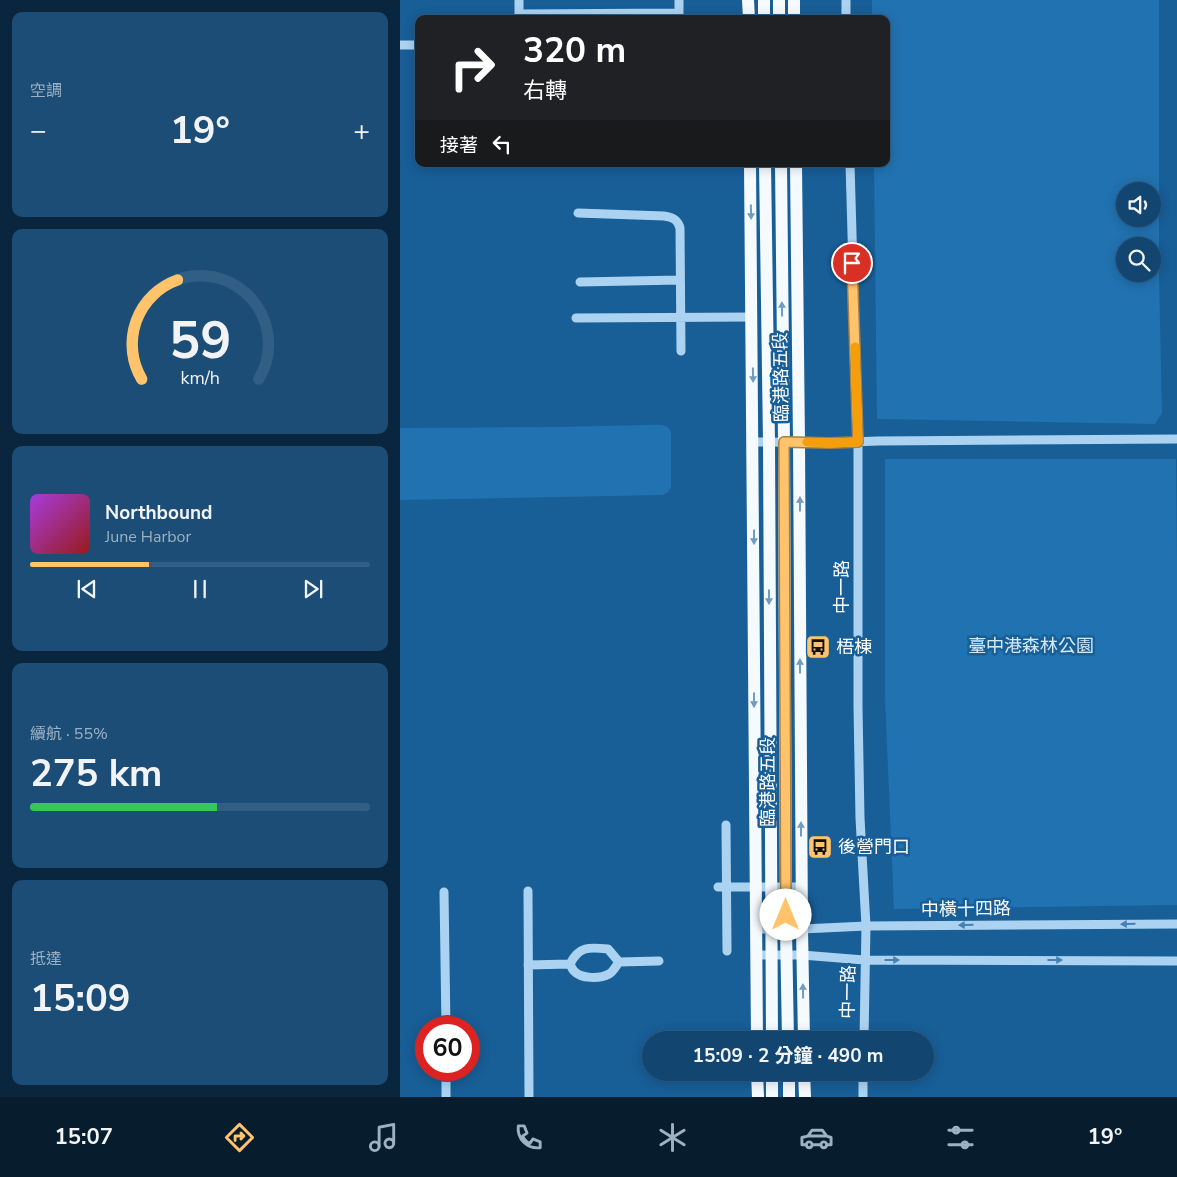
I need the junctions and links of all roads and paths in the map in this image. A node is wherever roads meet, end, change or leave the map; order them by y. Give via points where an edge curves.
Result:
1 (519, 0) edge
2 (678, 0) edge
3 (748, 0) edge
4 (764, 0) edge
5 (779, 0) edge
6 (794, 0) edge
7 (846, 0) edge
8 (519, 15) edge
9 (679, 15) edge
10 (749, 15) edge
11 (764, 15) edge
12 (779, 15) edge
13 (794, 15) edge
14 (846, 15) edge
15 (400, 45) edge
16 (415, 45) edge
17 (750, 167) edge
18 (766, 167) edge
19 (781, 167) edge
20 (796, 167) edge
21 (850, 167) edge
22 (578, 213) dead end
23 (680, 280) junction
24 (580, 282) dead end
25 (752, 317) junction
26 (576, 318) dead end
27 (681, 318) junction
28 (681, 351) dead end
29 (1177, 439) edge
30 (753, 442) junction
31 (769, 442) junction
32 (784, 442) junction
33 (799, 442) junction
34 (858, 442) junction
35 (726, 825) dead end
36 (755, 887) junction
37 (771, 887) junction
38 (786, 887) junction
39 (802, 887) junction
40 (722, 888) junction
41 (528, 890) dead end
42 (444, 892) dead end
43 (1177, 924) edge
44 (866, 926) junction
45 (756, 929) junction
46 (771, 929) junction
47 (786, 929) junction
48 (802, 929) junction
49 (727, 951) dead end
50 (756, 955) junction
51 (771, 955) junction
52 (786, 955) junction
53 (802, 955) junction
54 (864, 960) junction
55 (659, 961) dead end
56 (1177, 961) edge
57 (619, 962) junction
58 (570, 964) junction
59 (528, 965) junction
60 (446, 1016) edge
61 (757, 1031) edge
62 (772, 1031) edge
63 (788, 1031) edge
64 (804, 1031) edge
65 (864, 1031) edge
66 (446, 1081) edge
67 (757, 1081) edge
68 (772, 1081) edge
69 (789, 1081) edge
70 (804, 1081) edge
71 (863, 1081) edge
72 (446, 1097) edge
73 (530, 1097) edge
74 (758, 1097) edge
75 (772, 1097) edge
76 (789, 1097) edge
77 (805, 1097) edge
78 (863, 1097) edge

1 - 8 street
2 - 9 street
3 - 10 main road
4 - 11 main road
5 - 12 main road
6 - 13 main road
7 - 14 street
15 - 16 street
17 -> 25 main road, 臨港路五段
18 - 31 main road, 臨港路五段
32 -> 19 main road, 臨港路五段
20 - 33 main road, 臨港路五段
21 - 34 street, 中一路
22 - 23 street via 673,218 680,228
23 - 24 street
23 - 27 street
25 - 27 street
25 -> 30 main road, 臨港路五段
26 - 27 street
27 - 28 street
29 - 34 street
30 - 31 street
30 -> 36 main road, 臨港路五段
31 - 32 street
31 -> 37 main road, 臨港路五段
32 - 33 street
32 - 38 main road, 臨港路五段
33 - 34 street
39 -> 33 main road, 臨港路五段
34 - 44 street, 中一路 via 858,707
35 - 40 street
36 - 37 street
36 - 40 street
36 - 45 main road, 臨港路五段
37 - 38 street
37 - 46 main road, 臨港路五段
38 - 39 street
38 - 47 main road, 臨港路五段
39 - 48 main road, 臨港路五段
40 - 49 street
41 - 59 street
42 - 60 street
43 -> 44 street, 中橫十四路
44 - 48 street, 中橫十四路
44 - 54 street, 中一路
45 - 46 street, 中橫十四路
45 - 50 main road, 臨港路五段
46 - 47 street, 中橫十四路
46 - 51 main road, 臨港路五段
47 - 48 street, 中橫十四路
47 - 52 main road, 臨港路五段
48 - 53 main road, 臨港路五段
50 - 51 street
50 - 61 main road, 臨港路五段
51 - 52 street
51 - 62 main road, 臨港路五段
52 - 53 street
52 - 63 main road, 臨港路五段
53 - 54 street
64 -> 53 main road, 臨港路五段
54 -> 56 street
54 - 65 street, 中一路
55 - 57 street
57 - 58 street via 610,973 591,977 575,972
57 - 58 street via 608,949 592,948 575,955
58 - 59 street
59 - 73 street
66 - 72 street
67 - 74 main road
68 - 75 main road
69 - 76 main road
70 - 77 main road
71 - 78 street

